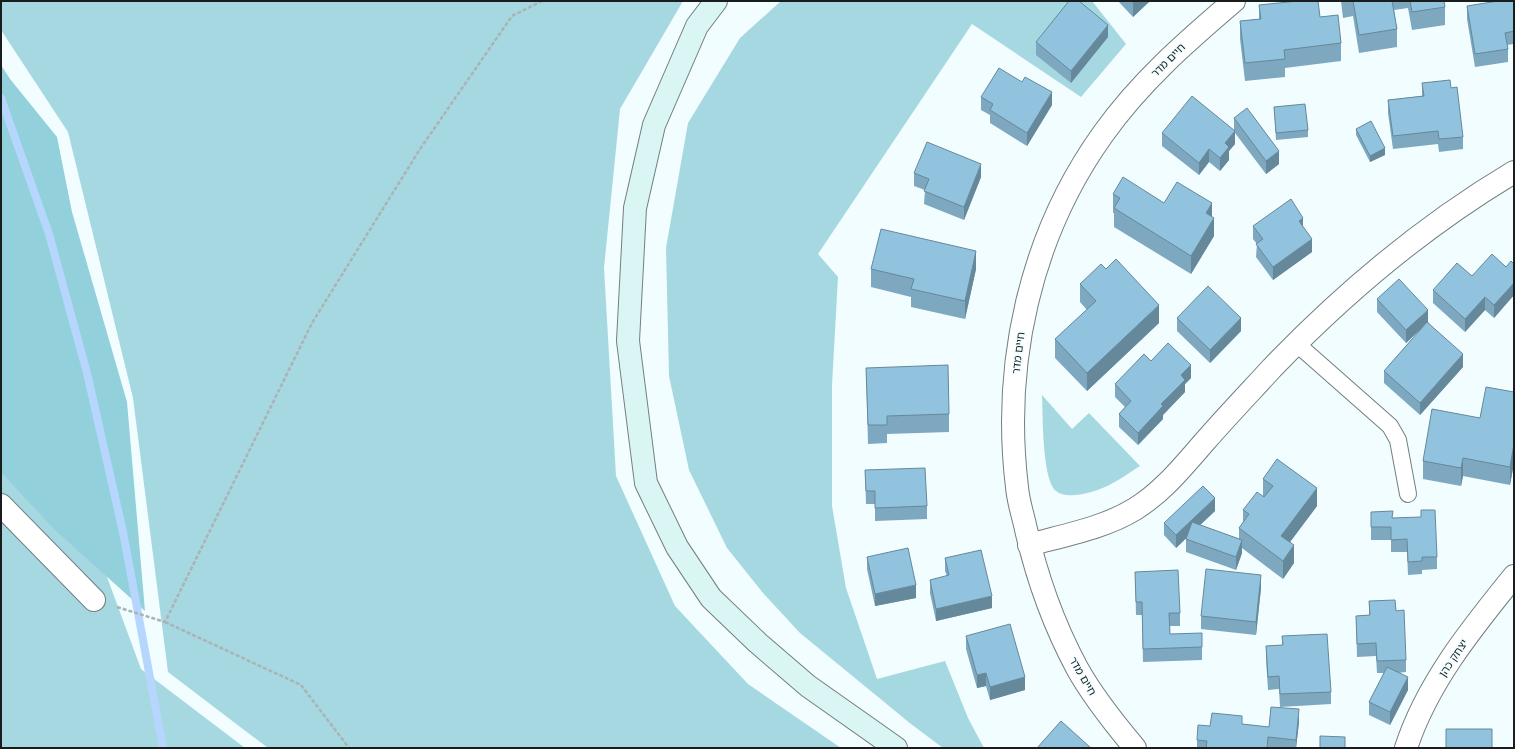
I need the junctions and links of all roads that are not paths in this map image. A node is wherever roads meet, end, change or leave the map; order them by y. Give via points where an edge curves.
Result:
1 (716, 1) edge
2 (1234, 1) edge
3 (1514, 172) edge
4 (1297, 344) junction
5 (1408, 494) dead end
6 (1, 505) edge
7 (1029, 545) junction
8 (1514, 576) edge
9 (94, 600) road end
10 (896, 748) edge
11 (1135, 748) edge
12 (1406, 748) edge

1 - 10 main road via 697,26 654,125 635,208 628,341 646,483 677,547 711,598 808,686
2 - 7 street, חיים מדר via 1182,45 1140,88 1103,134 1071,184 1046,238 1028,294 1016,355 1012,420 1017,488
3 - 4 street via 1446,216 1403,249
4 - 5 lane via 1390,426 1398,440
4 - 7 street via 1159,492 1122,516 1106,523
6 - 9 street
7 - 11 street, חיים מדר via 1053,618 1078,670 1107,714
8 - 12 street, יצחק כהן via 1442,674 1423,708

